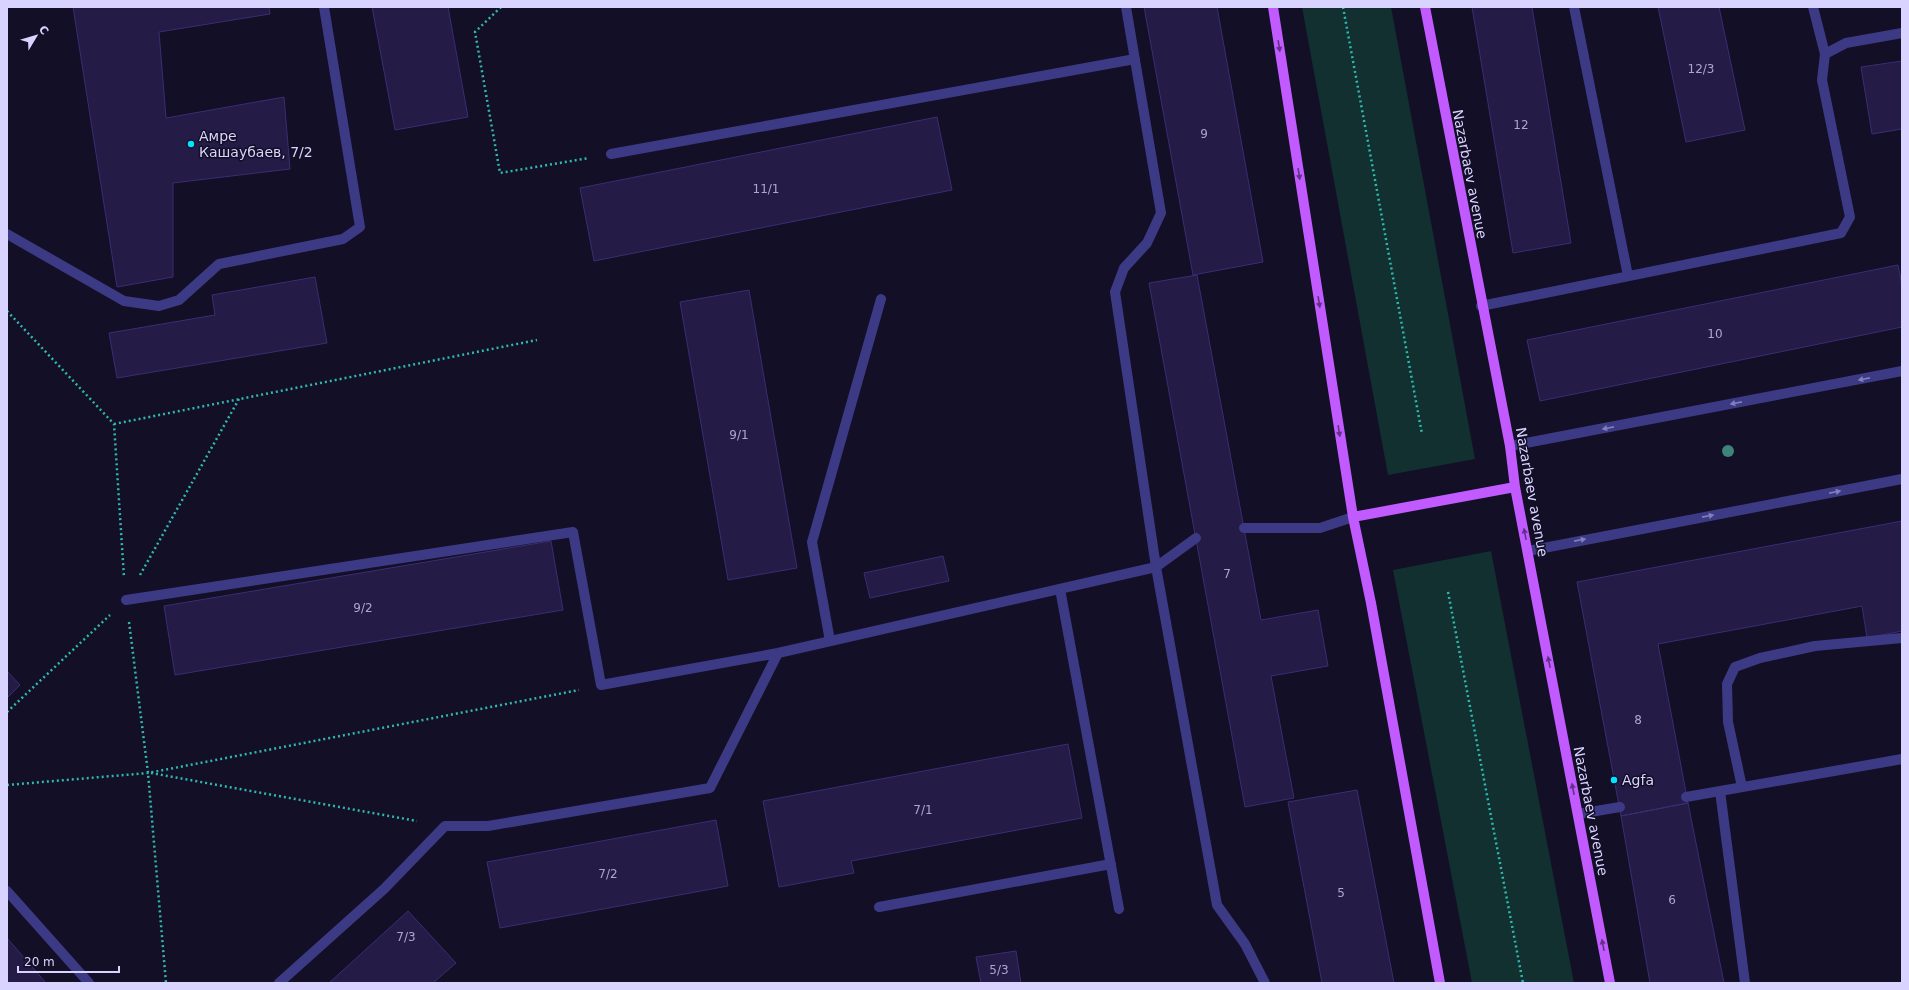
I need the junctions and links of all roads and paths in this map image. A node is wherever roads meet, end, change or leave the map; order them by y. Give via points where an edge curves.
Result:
1 (324, 7) edge
2 (501, 7) edge
3 (1126, 7) edge
4 (1273, 7) edge
5 (1343, 7) edge
6 (1424, 7) edge
7 (1574, 7) edge
8 (1813, 7) edge
9 (1902, 33) edge
10 (1825, 54) junction
11 (1135, 59) junction
12 (611, 154) joint
13 (7, 234) edge
14 (1628, 276) junction
15 (880, 299) dead end
16 (1481, 306) junction
17 (7, 311) edge
18 (537, 340) dead end
19 (1902, 371) edge
20 (239, 399) junction
21 (114, 424) junction
22 (1422, 434) dead end
23 (1510, 446) junction
24 (1902, 479) edge
25 (1515, 487) junction
26 (1353, 517) junction
27 (1244, 528) dead end
28 (1196, 538) dead end
29 (1528, 551) junction
30 (1156, 567) junction
31 (1060, 589) junction
32 (1448, 592) dead end
33 (126, 600) junction
34 (1902, 638) edge
35 (830, 641) junction
36 (778, 653) junction
37 (601, 685) junction
38 (7, 712) edge
39 (1902, 759) edge
40 (148, 773) junction
41 (7, 786) edge
42 (1742, 787) junction
43 (1720, 791) junction
44 (1686, 797) dead end
45 (1620, 807) dead end
46 (1578, 814) junction
47 (445, 826) junction
48 (1111, 864) junction
49 (7, 891) edge
50 (879, 906) dead end
51 (1120, 909) dead end
52 (89, 983) edge
53 (166, 983) edge
54 (279, 983) edge
55 (1265, 983) edge
56 (1440, 983) edge
57 (1523, 983) edge
58 (1610, 983) edge
59 (1745, 983) edge

1 - 13 lane via 360,227 342,239 219,264 180,300 159,306 124,301
2 - 12 path via 475,32 500,173
3 - 11 lane
4 -> 26 main road
5 - 22 path
6 - 16 main road, Nazarbaev avenue
7 - 14 lane
8 - 10 lane
9 - 10 lane via 1846,43
10 - 14 lane via 1822,80 1850,217 1841,233
11 - 12 lane
11 - 30 lane via 1161,214 1147,243 1124,268 1115,292
14 - 16 lane
15 - 35 lane via 812,542
16 - 23 main road, Nazarbaev avenue
17 - 21 path
18 - 20 path
19 -> 23 lane
20 - 21 path
20 - 33 path
21 - 33 path
23 - 25 main road, Nazarbaev avenue
29 -> 24 lane
25 - 26 main road
29 -> 25 main road, Nazarbaev avenue
26 - 27 lane via 1320,528
26 - 56 main road
28 - 30 lane
46 -> 29 main road, Nazarbaev avenue
30 - 31 lane
30 - 55 lane via 1218,904 1245,944
31 - 35 lane
31 - 48 lane
32 - 57 path
33 - 37 lane via 573,532
33 - 38 path
33 - 40 path
34 - 42 lane via 1815,646 1760,658 1735,667 1727,684 1728,722
35 - 36 lane
36 - 37 lane
36 - 47 lane via 710,788 488,826
37 - 40 path
39 - 42 lane
40 - 41 path
40 - 47 path
40 - 53 path
42 - 43 lane
43 - 44 lane
43 - 59 lane
45 - 46 lane
58 -> 46 main road, Nazarbaev avenue
47 - 54 lane via 384,889
48 - 50 lane
48 - 51 lane
49 - 52 lane

